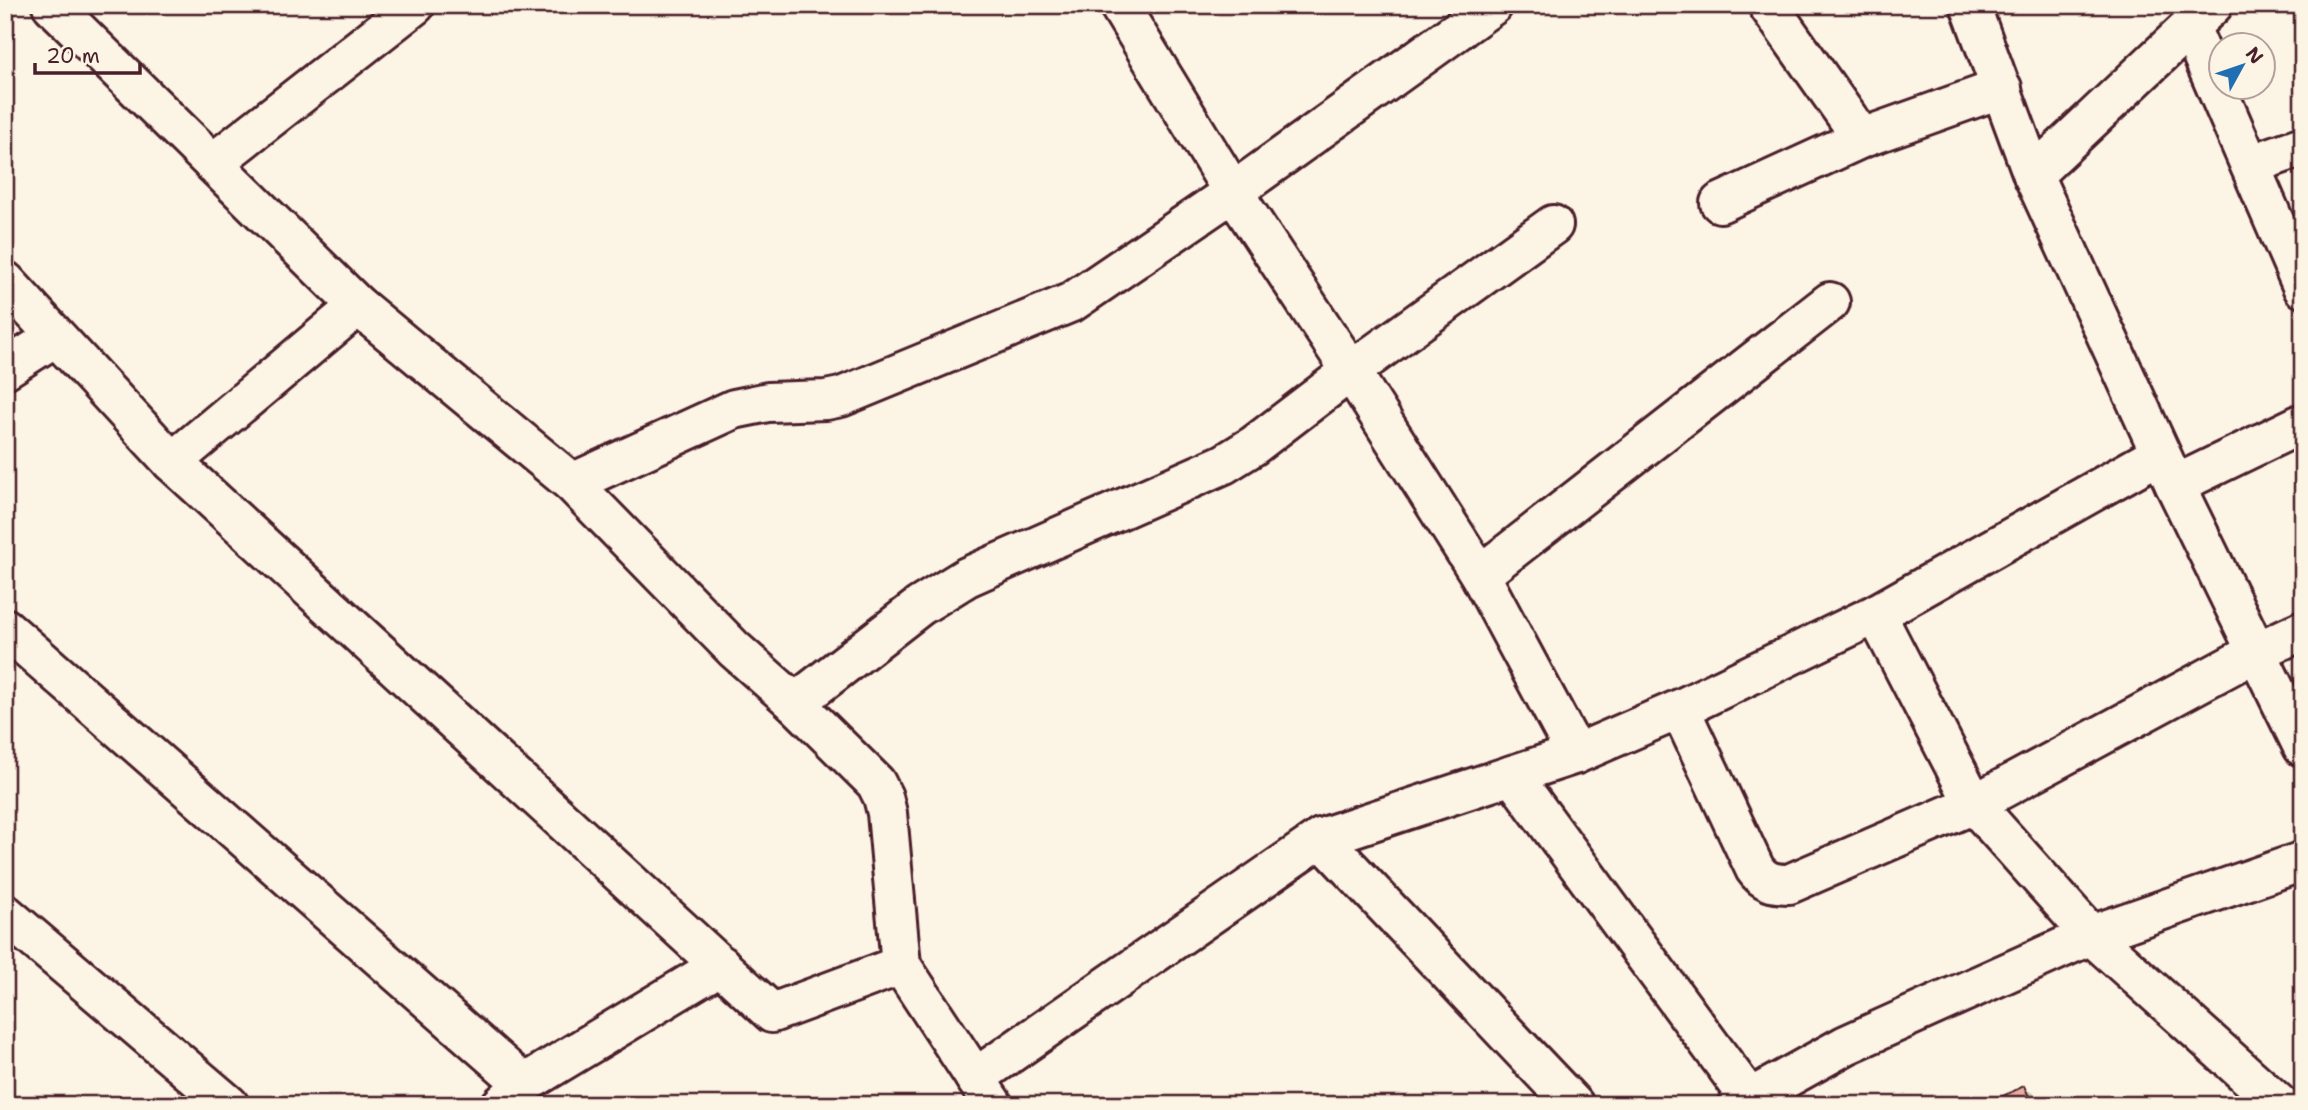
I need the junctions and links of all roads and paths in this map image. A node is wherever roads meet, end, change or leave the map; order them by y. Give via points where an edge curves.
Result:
1 (415, 5) edge
2 (1119, 5) edge
3 (1493, 5) edge
4 (1768, 5) edge
5 (1969, 5) edge
6 (56, 6) edge
7 (2202, 16) edge
8 (2002, 88) junction
9 (1862, 138) junction
10 (2303, 146) edge
11 (213, 163) junction
12 (2250, 165) junction
13 (2033, 176) junction
14 (1233, 192) junction
15 (1720, 203) dead end
16 (1553, 225) dead end
17 (5, 281) edge
18 (2303, 288) edge
19 (1830, 302) dead end
20 (358, 306) junction
21 (55, 337) junction
22 (5, 369) edge
23 (1351, 371) junction
24 (2303, 423) edge
25 (172, 462) junction
26 (2168, 469) junction
27 (572, 483) junction
28 (1480, 575) junction
29 (1876, 614) junction
30 (2303, 631) edge
31 (8, 635) edge
32 (2256, 652) junction
33 (795, 703) junction
34 (1680, 709) junction
35 (2303, 747) edge
36 (1576, 754) junction
37 (1512, 775) junction
38 (1974, 804) junction
39 (1321, 838) junction
40 (2303, 861) edge
41 (5, 914) edge
42 (2091, 935) junction
43 (720, 965) junction
44 (901, 965) junction
45 (984, 1091) edge
46 (512, 1094) edge
47 (1744, 1102) edge
48 (2277, 1104) edge
49 (229, 1105) edge
50 (1574, 1105) edge

1 - 11 street
2 - 14 street
3 - 14 street
4 - 9 street
5 - 8 street
6 - 11 street
7 - 12 street
7 - 13 street
8 - 9 street
8 - 13 street
9 - 15 street
10 - 12 street
11 - 20 street
12 - 18 street
13 - 26 street
14 - 23 street
14 - 27 street via 1072,302 1044,315 841,397 768,402 714,416
16 - 23 street
17 - 21 street
19 - 28 street
20 - 25 street
20 - 27 street
21 - 22 street
21 - 25 street
23 - 28 street
23 - 33 street via 1224,464 948,588
24 - 26 street
25 - 43 street
26 - 29 street
26 - 32 street
27 - 33 street via 734,649
28 - 36 street
29 - 34 street
29 - 38 street
30 - 32 street
31 - 46 street
32 - 35 street
32 - 38 street
33 - 44 street via 865,771 883,797
34 - 36 street
34 - 38 street via 1755,869 1775,884 1789,884
36 - 37 street
37 - 39 street
37 - 47 street
38 - 42 street
39 - 45 street
39 - 50 street
40 - 42 street
41 - 49 street
42 - 47 street via 1846,1045
42 - 48 street
43 - 44 street via 772,1013
43 - 46 street
44 - 45 street

